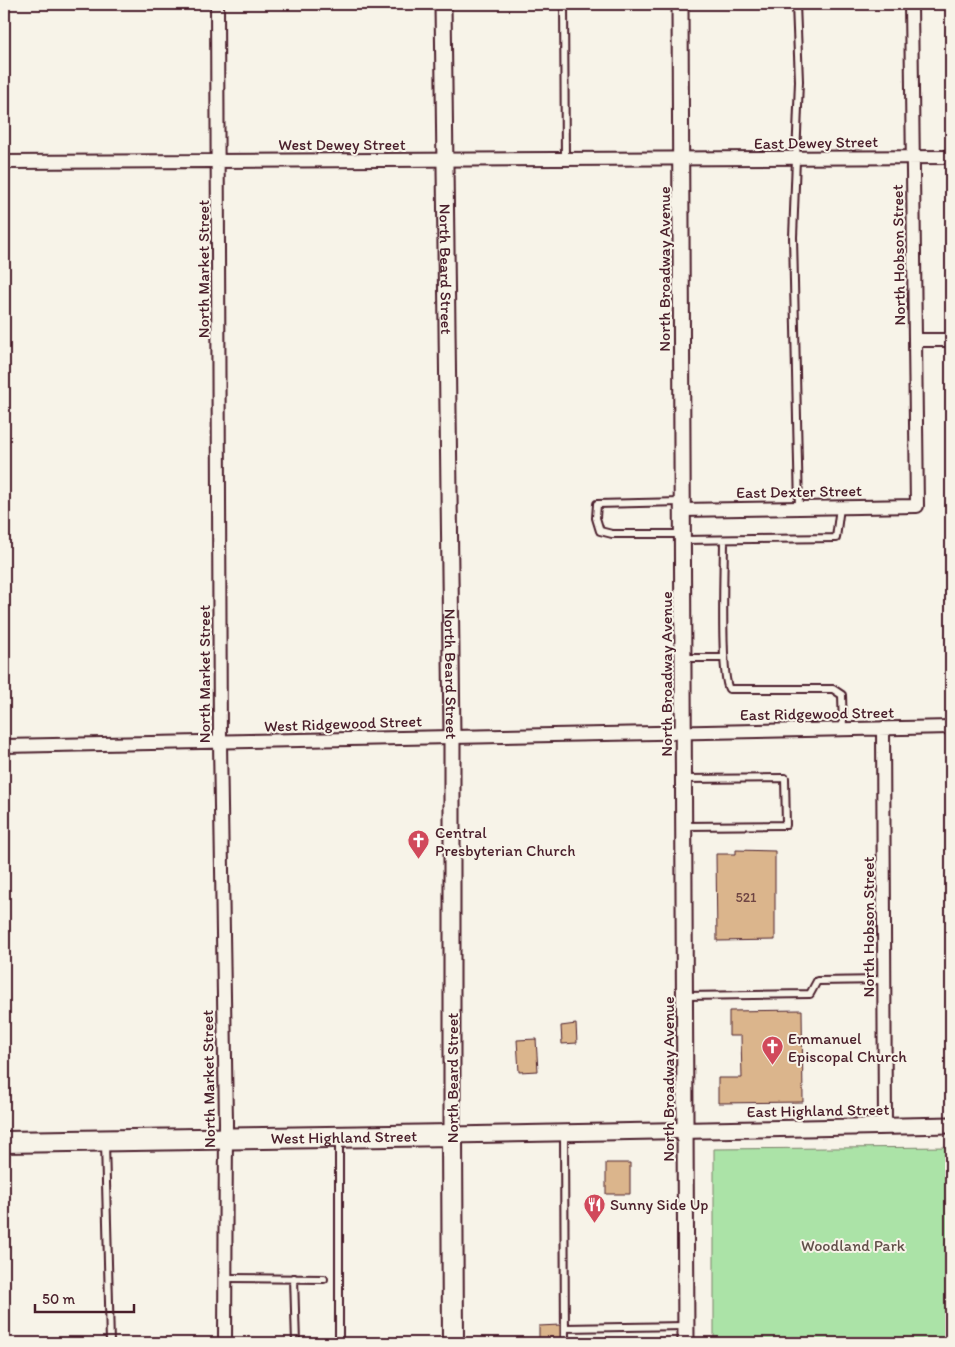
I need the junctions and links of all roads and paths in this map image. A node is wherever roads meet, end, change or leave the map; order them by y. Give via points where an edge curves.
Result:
1 (217, 4) edge
2 (443, 4) edge
3 (564, 4) edge
4 (680, 4) edge
5 (796, 4) edge
6 (911, 4) edge
7 (951, 157) edge
8 (912, 158) junction
9 (797, 159) junction
10 (445, 160) junction
11 (565, 160) junction
12 (680, 160) junction
13 (218, 161) junction
14 (4, 162) edge
15 (916, 340) junction
16 (951, 340) edge
17 (682, 506) junction
18 (917, 506) joint
19 (840, 507) junction
20 (799, 508) junction
21 (682, 537) junction
22 (724, 540) junction
23 (683, 658) junction
24 (724, 658) junction
25 (951, 727) edge
26 (843, 728) junction
27 (883, 728) junction
28 (683, 732) junction
29 (452, 736) junction
30 (220, 743) junction
31 (4, 746) edge
32 (684, 779) junction
33 (684, 826) junction
34 (884, 980) junction
35 (685, 996) junction
36 (951, 1125) edge
37 (885, 1126) junction
38 (685, 1131) junction
39 (564, 1133) junction
40 (452, 1135) junction
41 (339, 1137) junction
42 (226, 1139) junction
43 (105, 1140) junction
44 (4, 1142) edge
45 (225, 1278) junction
46 (294, 1278) junction
47 (324, 1279) dead end
48 (686, 1326) junction
49 (565, 1328) junction
50 (110, 1343) edge
51 (225, 1343) edge
52 (296, 1343) edge
53 (339, 1343) edge
54 (453, 1343) edge
55 (565, 1343) edge
56 (686, 1343) edge

1 - 13 street, North Market Street
2 - 10 street, North Beard Street
3 - 11 lane
4 - 12 street, North Broadway Avenue
5 - 9 lane
6 - 8 street, North Hobson Street
7 - 8 street, East Dewey Street
8 - 9 street, East Dewey Street
8 - 15 street, North Hobson Street
9 - 12 street, East Dewey Street
9 - 20 lane via 793,237
10 - 11 street, West Dewey Street
10 - 13 street, West Dewey Street
10 - 29 street, North Beard Street
11 - 12 street, West Dewey Street
12 - 17 street, North Broadway Avenue
13 - 14 street, West Dewey Street
13 - 30 street, North Market Street
15 - 16 street
15 - 18 street, North Hobson Street
17 - 20 street, East Dexter Street
17 - 21 street, North Broadway Avenue
17 - 21 lane via 597,504 596,518 600,531 612,534
18 - 19 street, East Dexter Street
19 - 20 street, East Dexter Street
19 - 22 lane via 836,538
21 - 22 lane
21 - 23 street, North Broadway Avenue
22 - 24 lane
23 - 24 lane
23 - 28 street, North Broadway Avenue
24 - 26 lane via 729,689 833,689 842,695
25 - 27 street, East Ridgewood Street
26 - 27 street, East Ridgewood Street
26 - 28 street, East Ridgewood Street
27 - 34 street, North Hobson Street
28 - 29 street, West Ridgewood Street
28 - 32 street, North Broadway Avenue
29 - 30 street, West Ridgewood Street
29 - 40 street, North Beard Street
30 - 31 street, West Ridgewood Street
30 - 42 street, North Market Street
32 - 33 street, North Broadway Avenue
32 - 33 lane via 785,778 786,825
33 - 35 street, North Broadway Avenue
34 - 35 lane via 817,981 810,994
34 - 37 street, North Hobson Street
35 - 38 street, North Broadway Avenue
36 - 37 street, East Highland Street
37 - 38 street, East Highland Street
38 - 39 street, West Highland Street
38 - 48 street, North Broadway Avenue
39 - 40 street, West Highland Street
39 - 49 lane
40 - 41 main road, West Highland Street
40 - 54 main road, North Beard Street
41 - 42 main road, West Highland Street
41 - 53 lane
42 - 43 main road, West Highland Street
42 - 45 street, North Market Street
43 - 44 main road, West Highland Street
43 - 50 lane
45 - 46 lane
45 - 51 street, North Market Street
46 - 47 lane
46 - 52 lane
48 - 49 lane
48 - 56 street, North Broadway Avenue
49 - 55 lane

